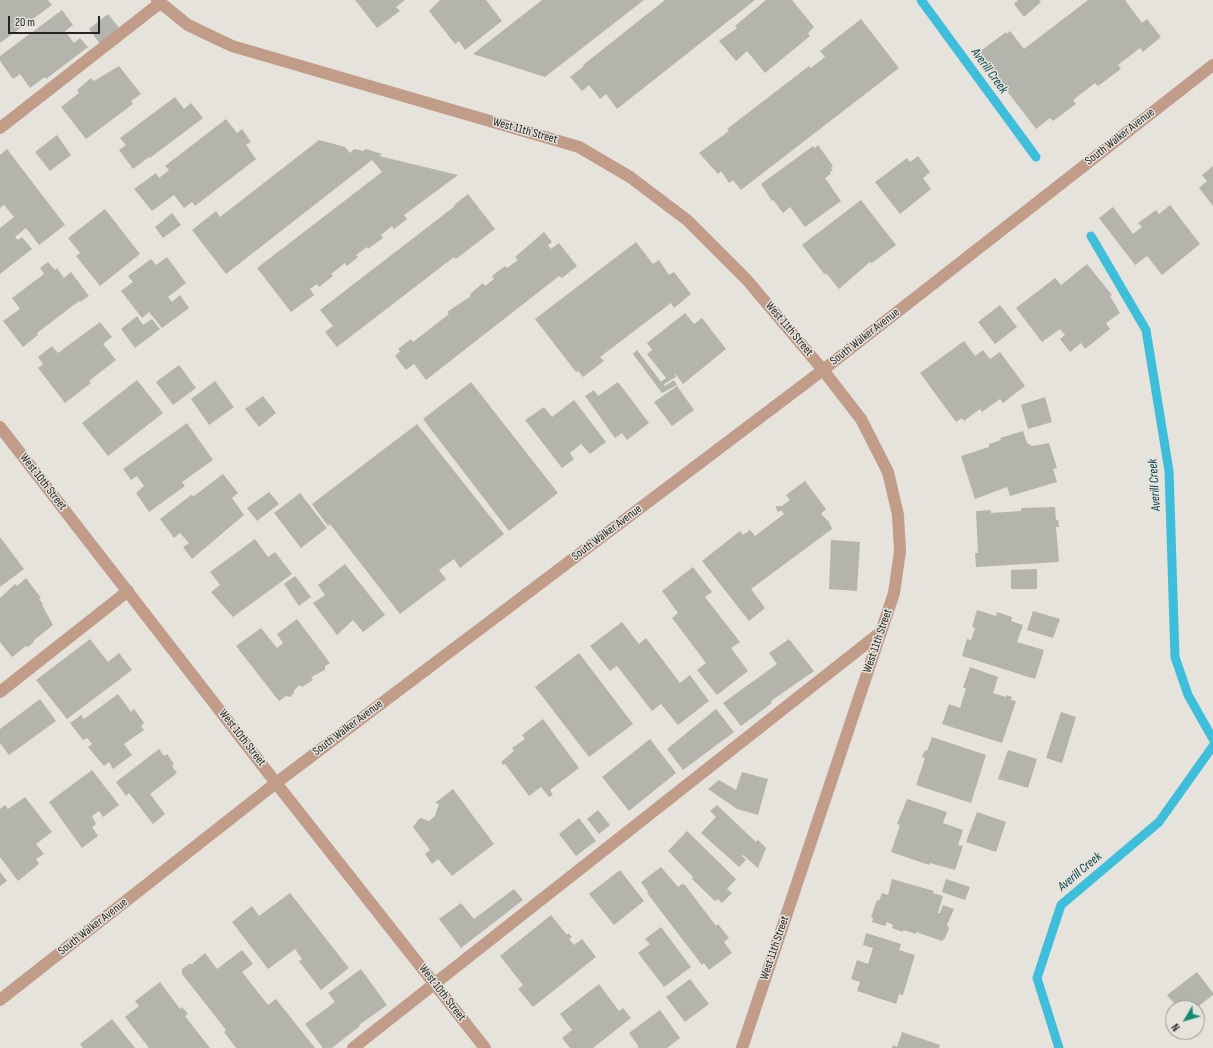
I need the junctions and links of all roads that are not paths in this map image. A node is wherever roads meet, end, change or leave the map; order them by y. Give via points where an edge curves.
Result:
1 (158, 1) edge
2 (1213, 65) edge
3 (0, 128) edge
4 (822, 370) junction
5 (0, 427) edge
6 (128, 591) junction
7 (881, 632) junction
8 (0, 692) edge
9 (276, 783) junction
10 (435, 984) junction
11 (0, 1000) edge
12 (353, 1048) edge
13 (485, 1048) edge
14 (742, 1048) edge

1 - 3 street
1 - 4 street, West 11th Street via 188,25 232,46 579,147 630,177 687,220 747,280
2 - 4 street, South Walker Avenue
4 - 7 street, West 11th Street via 861,419 888,472 898,515 900,551 894,593
4 - 9 street, South Walker Avenue
5 - 6 street, West 10th Street
6 - 8 street
6 - 9 street, West 10th Street
7 - 10 street
7 - 14 street, West 11th Street
9 - 10 street, West 10th Street
9 - 11 street, South Walker Avenue
10 - 12 street
10 - 13 street, West 10th Street

